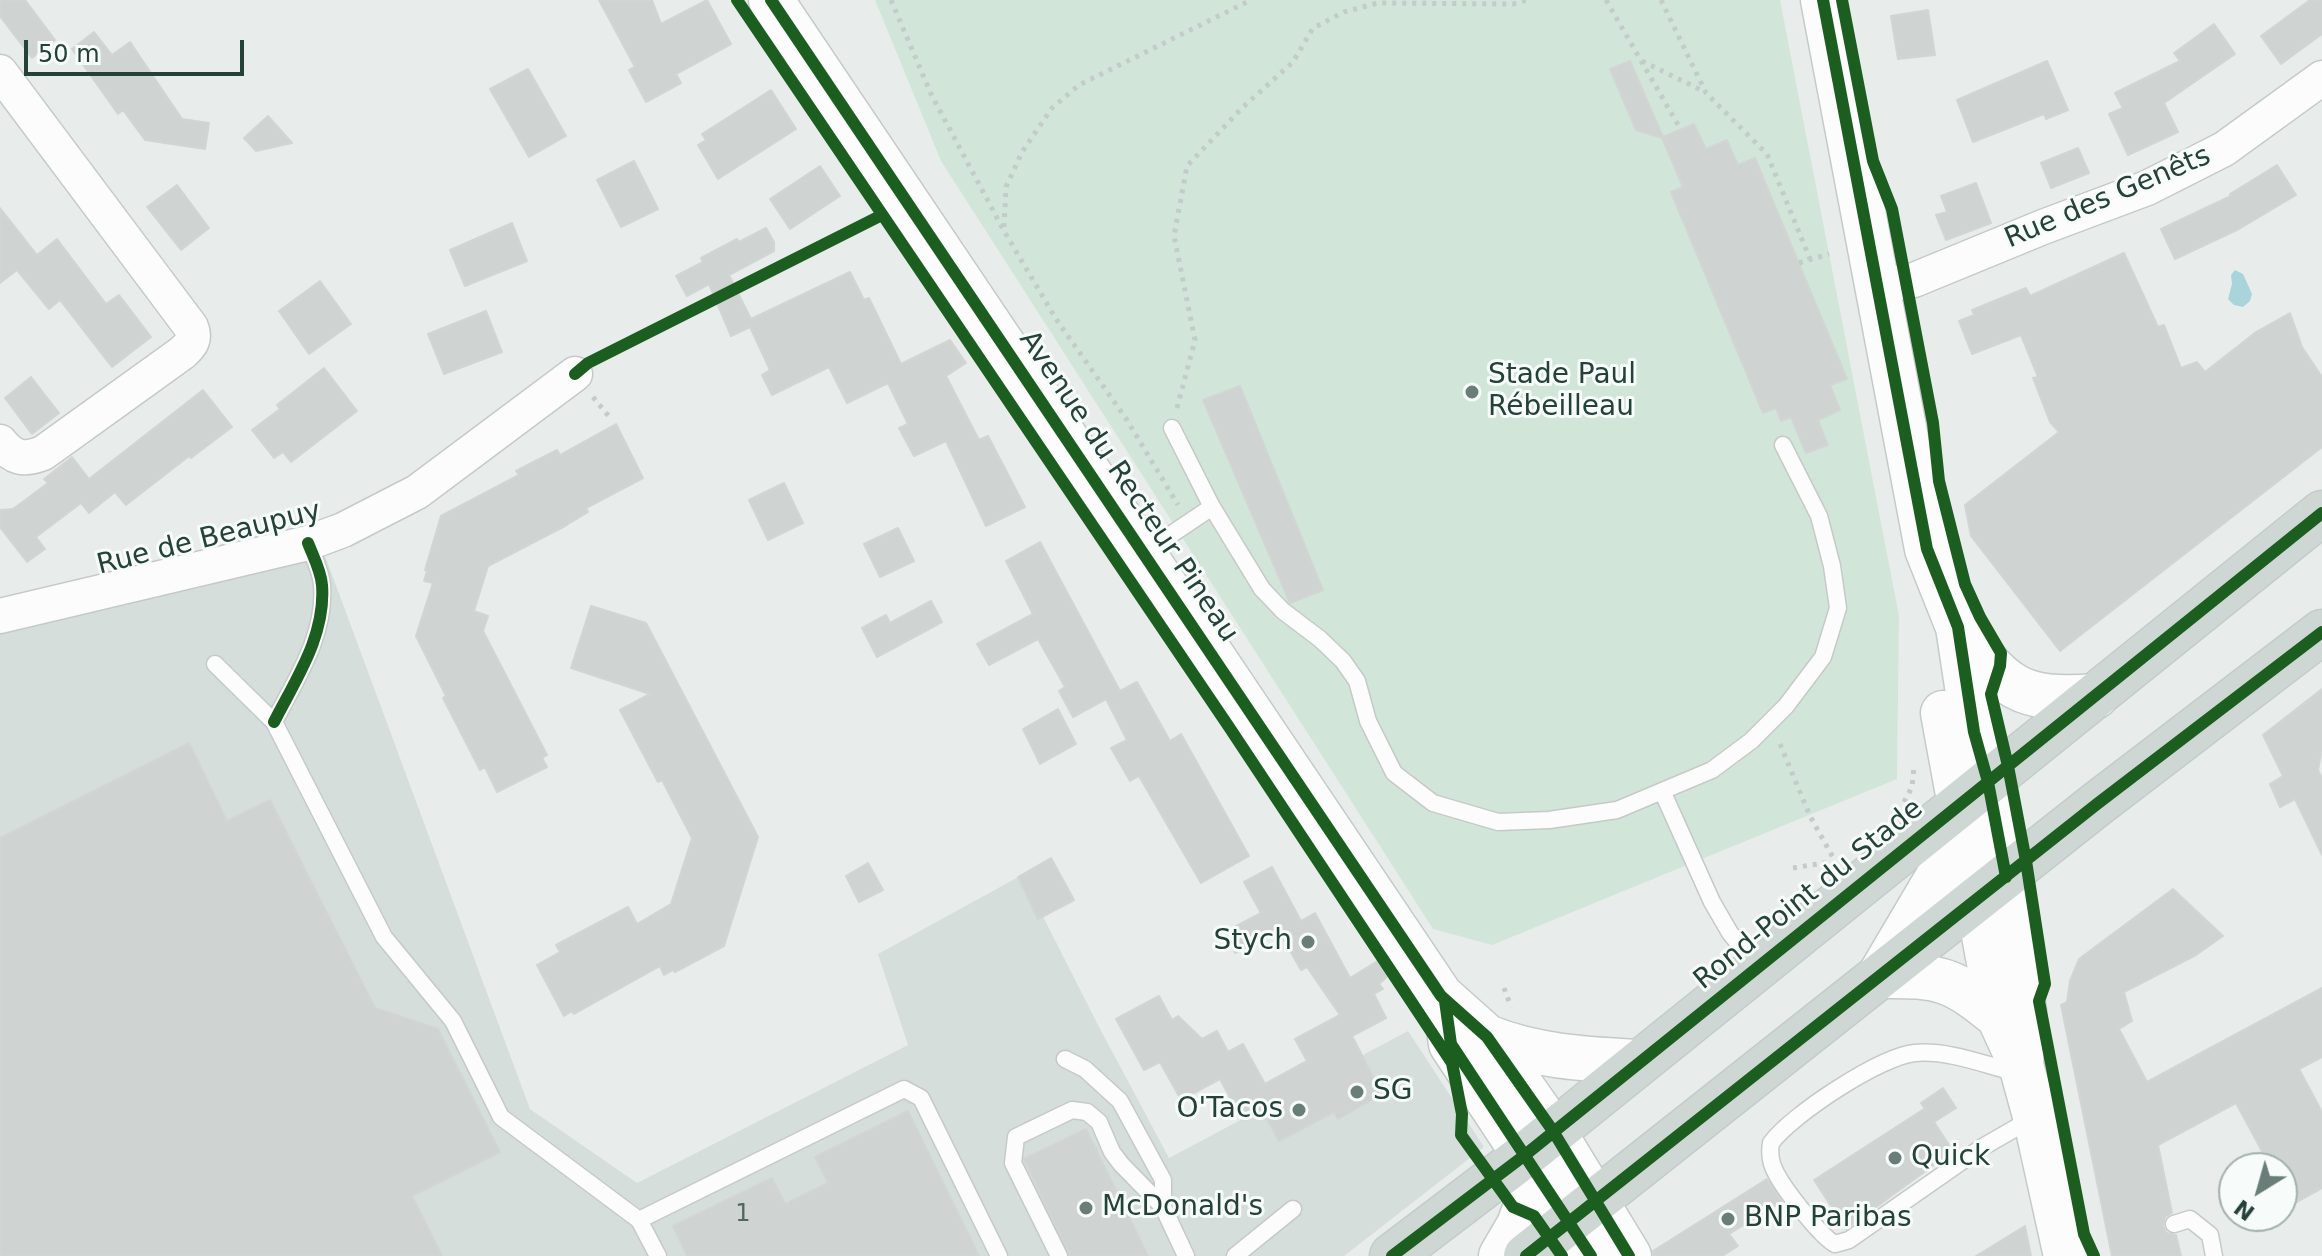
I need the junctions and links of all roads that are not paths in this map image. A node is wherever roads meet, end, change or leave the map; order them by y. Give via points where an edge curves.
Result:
1 (771, 0) edge
2 (1823, 0) edge
3 (0, 72) edge
4 (2322, 78) edge
5 (1879, 286) junction
6 (575, 374) dead end
7 (1172, 428) road end
8 (0, 442) edge
9 (1783, 445) dead end
10 (1212, 507) junction
11 (2322, 513) edge
12 (308, 543) junction
13 (1927, 549) junction
14 (1144, 553) junction
15 (0, 616) edge
16 (1958, 627) junction
17 (2322, 632) edge
18 (215, 664) dead end
19 (2096, 696) junction
20 (274, 722) junction
21 (1663, 793) junction
22 (1971, 807) junction
23 (1991, 889) junction
24 (1759, 968) junction
25 (1880, 976) junction
26 (1445, 1001) junction
27 (1999, 1017) junction
28 (1487, 1037) junction
29 (1065, 1059) dead end
30 (1639, 1062) junction
31 (2022, 1069) junction
32 (2035, 1116) junction
33 (1538, 1154) junction
34 (1163, 1207) junction
35 (1293, 1209) dead end
36 (639, 1220) junction
37 (2174, 1224) dead end
38 (1586, 1226) edge
39 (658, 1256) edge
40 (999, 1256) edge
41 (1059, 1256) edge
42 (1186, 1256) edge
43 (1235, 1256) edge
44 (1392, 1256) edge
45 (1501, 1256) edge
46 (1526, 1256) edge
47 (1629, 1256) edge
48 (2066, 1256) edge
49 (2214, 1256) edge

1 - 14 main road, Avenue du Recteur Pineau
2 - 5 main road
3 - 8 street via 194,336 182,353 43,453 21,458
4 - 5 street, Rue des Genêts via 2224,149 2147,188 1914,280
5 - 13 main road
6 - 12 street, Rue de Beaupuy via 417,492
7 - 10 lane
9 - 21 lane via 1819,516 1832,566 1838,608 1823,657 1751,741 1712,770
10 - 14 lane
10 - 21 lane via 1262,589 1343,661 1357,681 1368,721 1394,773 1433,803 1498,822 1549,820 1617,810
11 - 19 main road, Rond-Point du Stade
12 - 15 street, Rue de Beaupuy
12 - 20 lane via 322,582 315,642
13 - 16 main road
13 - 22 main road via 1926,624
14 - 26 main road, Avenue du Recteur Pineau
16 - 19 main road via 2011,686 2058,699
16 - 22 main road via 1974,732
17 - 23 main road
18 - 20 lane
19 - 22 main road, Rond-Point du Stade via 2022,753
20 - 36 lane via 384,937 453,1021 501,1117
21 - 24 lane via 1712,902
22 - 23 main road
22 - 23 main road
22 - 24 main road, Rond-Point du Stade
22 - 25 main road
23 - 25 main road
23 - 27 main road
23 - 31 main road via 2024,1011
24 - 30 main road, Rond-Point du Stade
25 - 27 main road via 1952,982
25 - 38 main road
26 - 28 main road, Avenue du Recteur Pineau
26 - 33 main road, Avenue du Recteur Pineau via 1451,1044
27 - 31 main road
28 - 30 main road via 1551,1056
28 - 33 main road, Avenue du Recteur Pineau
29 - 34 lane via 1085,1069 1120,1101 1163,1180
30 - 33 main road, Rond-Point du Stade
31 - 32 main road
31 - 32 lane via 1942,1053 1894,1057 1784,1128 1771,1143 1771,1161 1777,1176 1835,1244 1849,1240
32 - 48 main road
33 - 38 main road, Avenue du Recteur Pineau
33 - 44 main road, Rond-Point du Stade
33 - 45 main road via 1519,1225
34 - 41 lane via 1121,1164 1099,1122 1087,1112 1072,1110 1028,1129 1016,1137 1013,1163
34 - 42 lane
35 - 43 lane
36 - 39 lane
36 - 40 lane via 904,1089 921,1098
37 - 49 lane via 2190,1219 2210,1235
38 - 46 main road
38 - 47 main road, Avenue du Recteur Pineau

